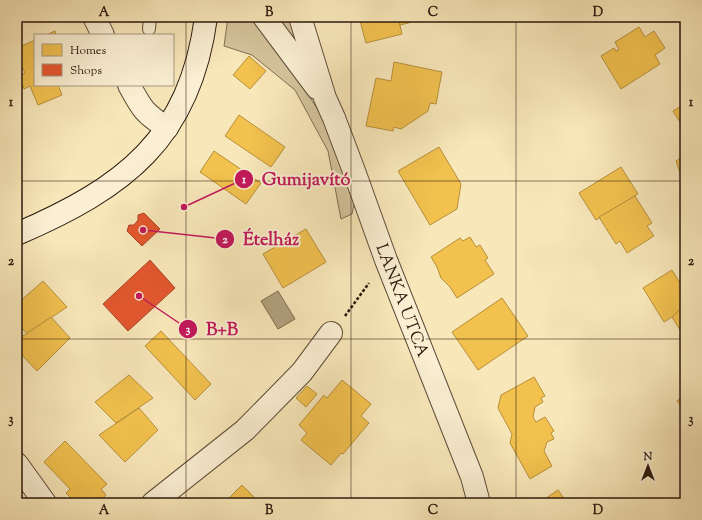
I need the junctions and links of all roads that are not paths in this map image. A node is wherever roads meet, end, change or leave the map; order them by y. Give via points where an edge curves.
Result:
1 (94, 17) edge
2 (206, 17) edge
3 (264, 17) edge
4 (300, 17) edge
5 (102, 34) edge
6 (130, 86) edge
7 (325, 98) junction
8 (167, 128) junction
9 (17, 234) edge
10 (331, 333) road end
11 (17, 464) edge
12 (45, 503) edge
13 (153, 503) edge
14 (478, 503) edge

1 - 5 street
2 - 8 street via 190,84
3 - 7 street, LANKA UTCA
4 - 7 street, LANKA UTCA
6 - 8 street via 142,109
7 - 14 street, LANKA UTCA via 472,477
8 - 9 street via 129,171 103,190 77,206
10 - 13 street via 302,372 245,430
11 - 12 street

